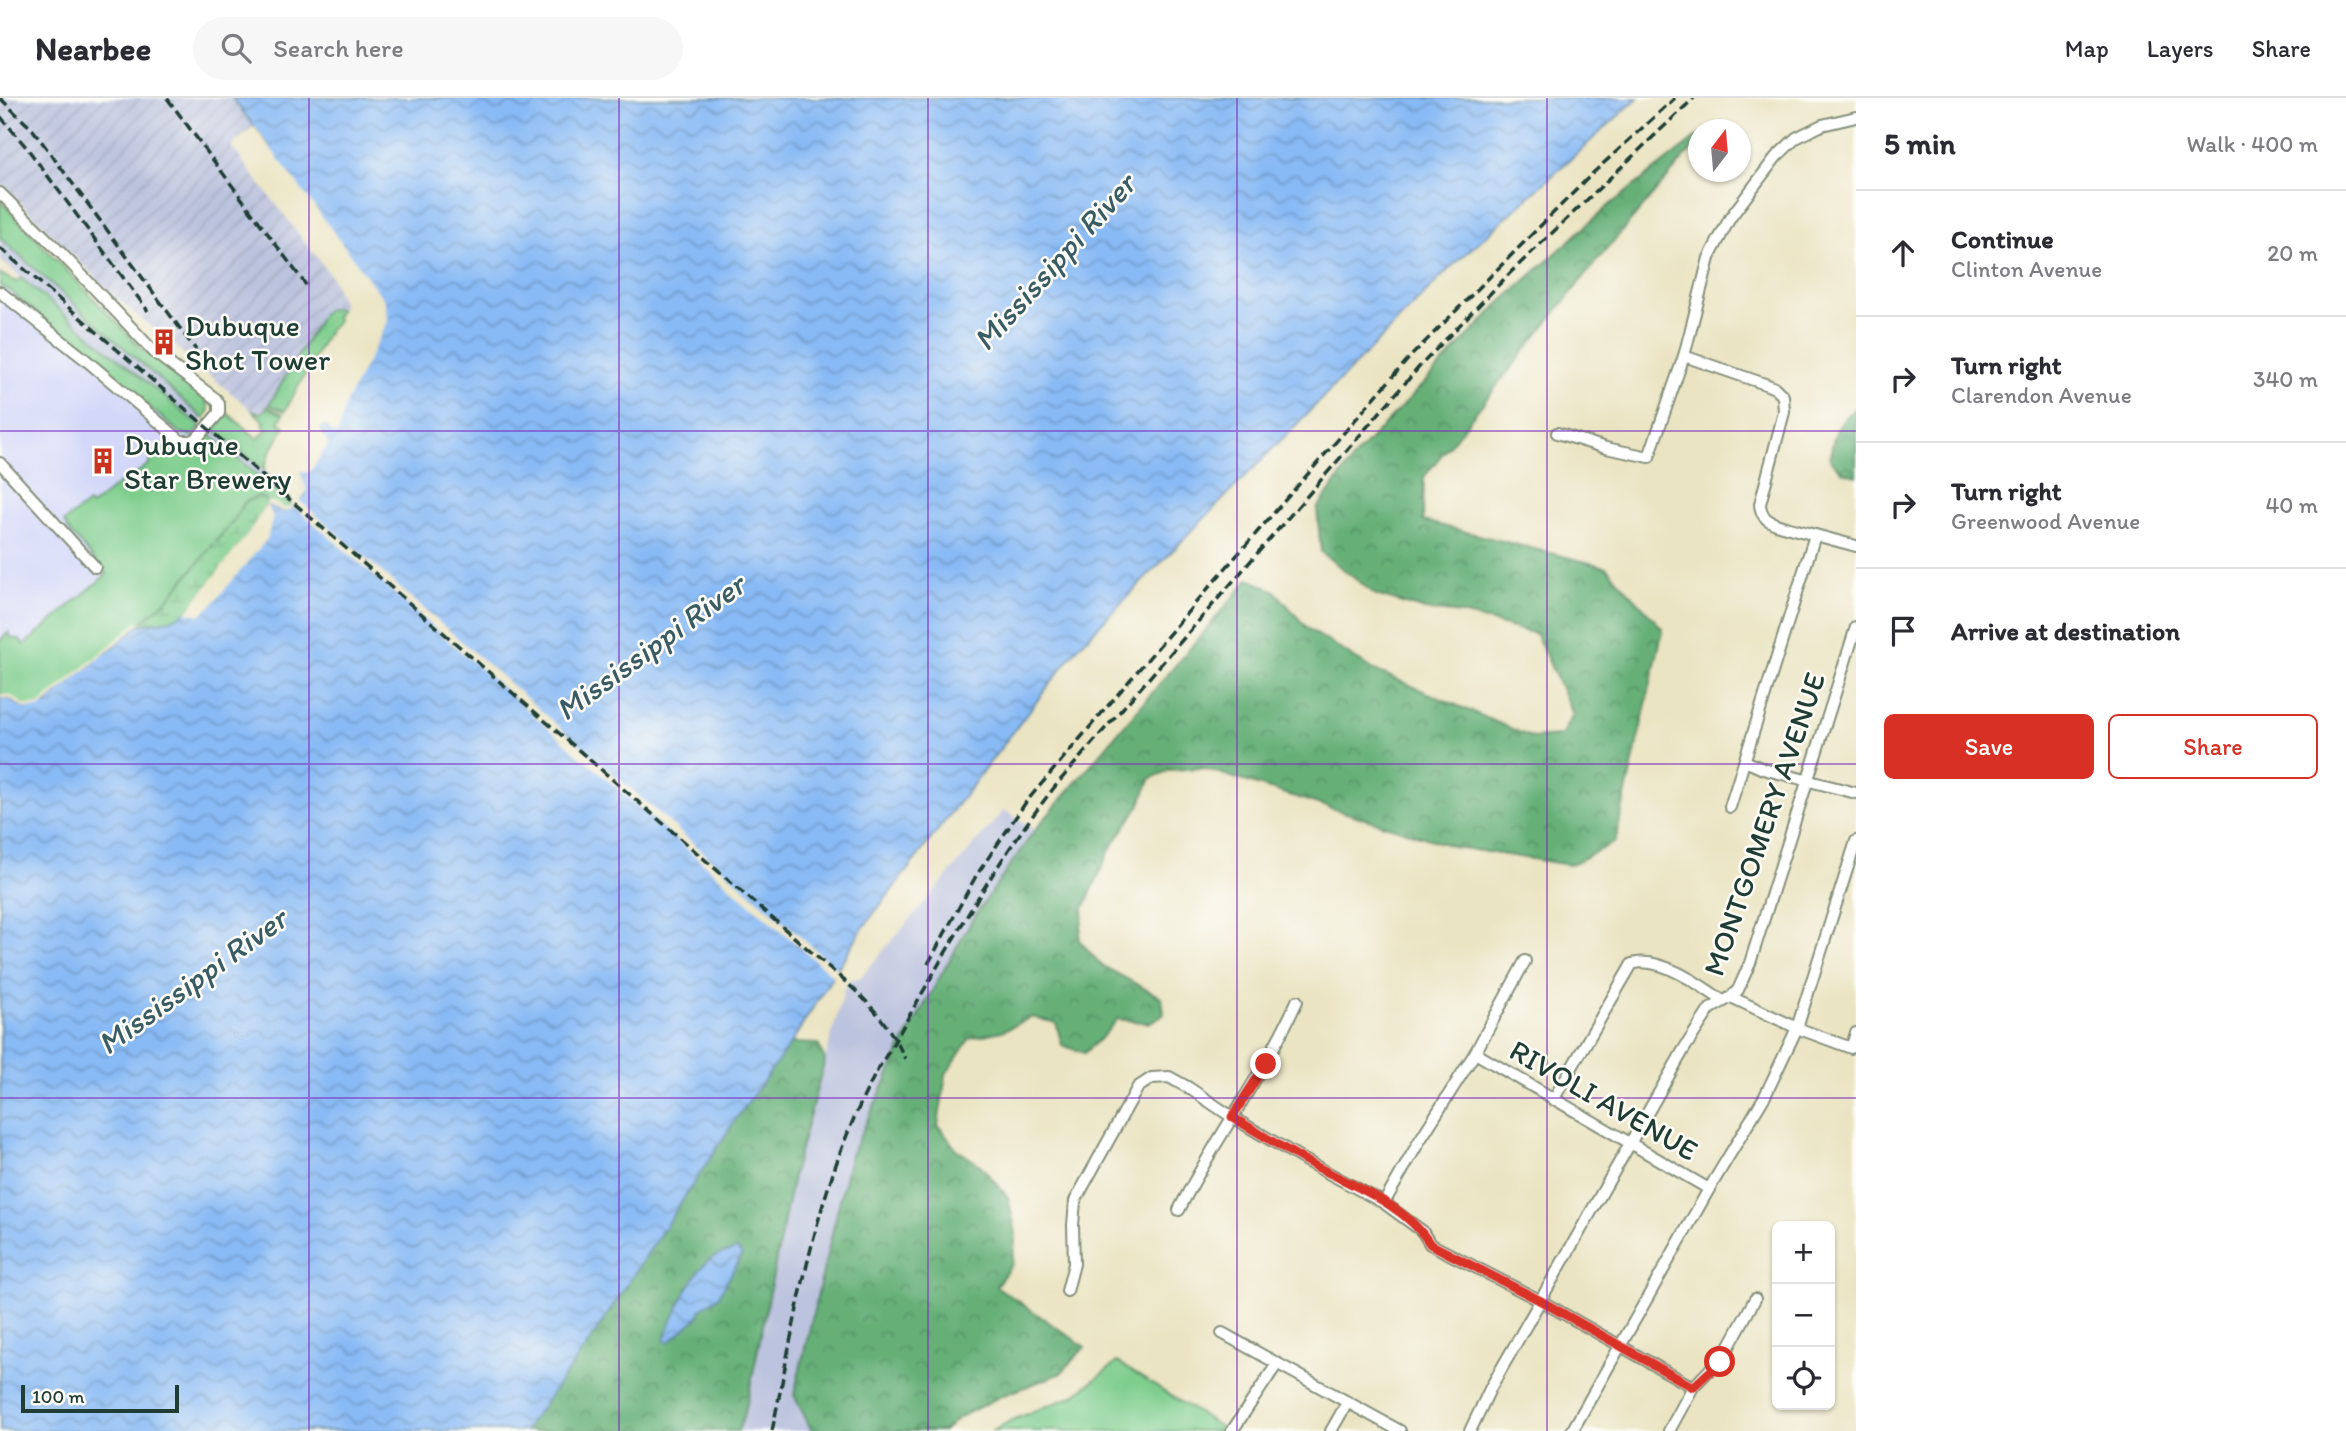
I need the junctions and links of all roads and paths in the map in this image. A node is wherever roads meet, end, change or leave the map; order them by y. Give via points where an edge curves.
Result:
1 (1856, 117) edge
2 (0, 193) edge
3 (0, 292) edge
4 (1684, 356) junction
5 (1557, 433) dead end
6 (0, 463) edge
7 (1815, 535) junction
8 (1856, 546) edge
9 (95, 568) dead end
10 (1856, 626) edge
11 (1745, 761) junction
12 (1806, 780) junction
13 (1856, 793) edge
14 (1730, 807) dead end
15 (1856, 841) edge
16 (1525, 961) dead end
17 (1727, 999) junction
18 (1297, 1001) dead end
19 (1797, 1028) junction
20 (1856, 1033) edge
21 (1475, 1053) junction
22 (1553, 1100) junction
23 (1232, 1117) junction
24 (1630, 1144) junction
25 (1709, 1189) junction
26 (1384, 1203) junction
27 (1179, 1210) dead end
28 (1068, 1291) dead end
29 (1755, 1300) dead end
30 (1541, 1301) junction
31 (1222, 1333) dead end
32 (1621, 1346) junction
33 (1277, 1364) junction
34 (1693, 1387) junction
35 (1347, 1403) junction
36 (1231, 1431) edge
37 (1331, 1431) edge
38 (1400, 1431) edge
39 (1470, 1431) edge
40 (1573, 1431) edge
41 (1670, 1431) edge

1 - 4 street via 1822,125 1796,138 1730,218 1709,258
2 - 3 street via 155,353 216,399 219,412 191,442 176,438
4 - 5 street via 1649,457
4 - 7 street via 1775,388 1783,396 1784,412 1760,504 1772,523
6 - 9 street
7 - 8 street
7 - 11 street
10 - 12 street, MONTGOMERY AVENUE
11 - 12 street
11 - 14 street
12 - 13 street
12 - 17 street, MONTGOMERY AVENUE via 1750,963
15 - 19 street
16 - 21 street
17 - 19 street
17 - 22 street via 1691,978 1645,962 1632,964
17 - 24 street, MONTGOMERY AVENUE via 1703,1018
18 - 23 street via 1266,1064
19 - 20 street via 1851,1048
19 - 25 street via 1765,1096
21 - 22 street, RIVOLI AVENUE
21 - 26 street
22 - 24 street, RIVOLI AVENUE
23 - 26 street
23 - 27 street
23 - 28 street via 1169,1077 1144,1082 1075,1200 1074,1264
24 - 25 street, RIVOLI AVENUE
24 - 30 street, MONTGOMERY AVENUE
25 - 32 street
26 - 30 street via 1422,1231 1430,1244
29 - 34 street via 1725,1354
30 - 32 street
30 - 39 street, MONTGOMERY AVENUE
31 - 33 street
32 - 34 street
32 - 40 street
33 - 35 street
33 - 36 street
34 - 41 street
35 - 37 street
35 - 38 street

